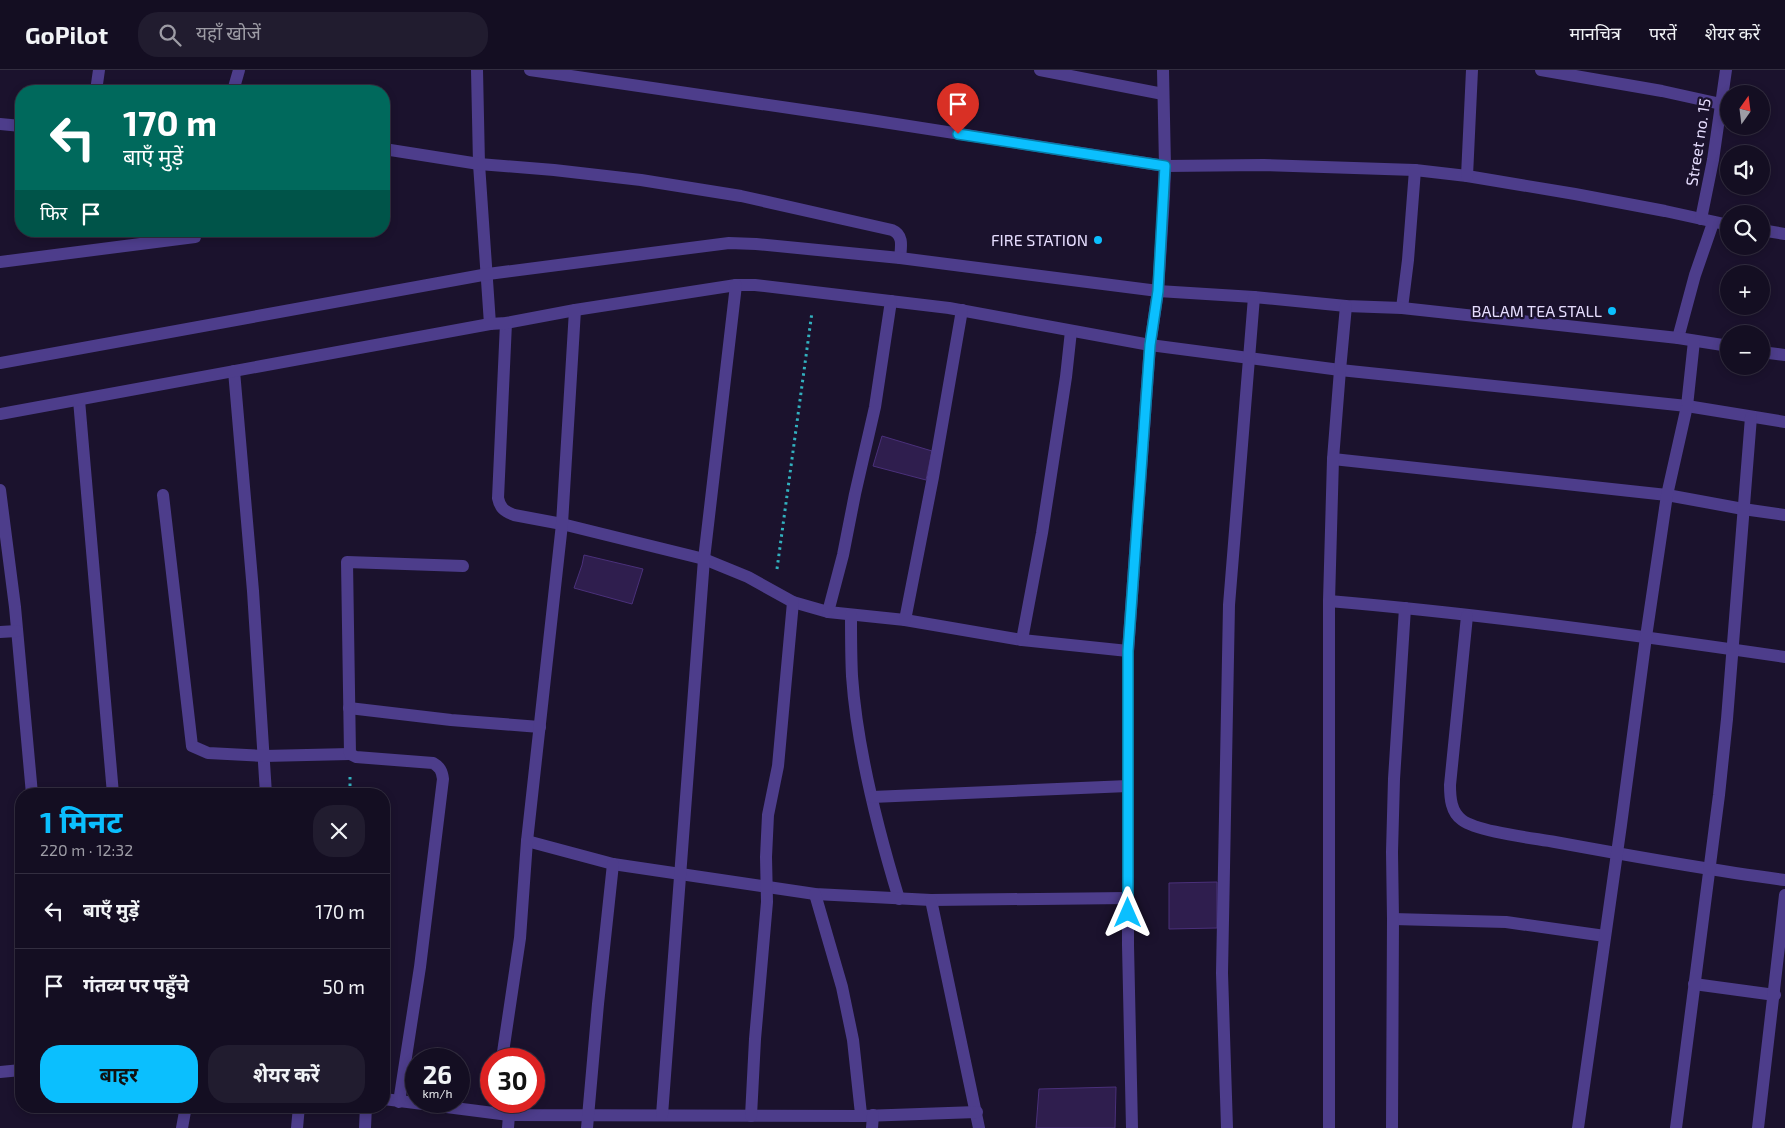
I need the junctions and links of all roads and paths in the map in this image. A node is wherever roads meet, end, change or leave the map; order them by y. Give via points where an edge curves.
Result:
1 (99, 70) edge
2 (239, 70) edge
3 (477, 70) edge
4 (530, 70) edge
5 (1040, 70) edge
6 (1163, 70) edge
7 (1472, 70) edge
8 (1541, 70) edge
9 (1726, 70) edge
10 (97, 85) edge
11 (235, 85) edge
12 (1724, 85) edge
13 (1163, 94) junction
14 (1720, 104) edge
15 (1720, 116) edge
16 (0, 124) edge
17 (15, 125) edge
18 (390, 150) edge
19 (479, 164) junction
20 (1165, 166) junction
21 (1415, 170) junction
22 (1467, 176) junction
23 (1707, 221) junction
24 (1720, 223) edge
25 (1770, 232) edge
26 (1785, 234) edge
27 (195, 237) edge
28 (900, 258) junction
29 (0, 262) edge
30 (488, 274) junction
31 (736, 286) junction
32 (1158, 291) junction
33 (815, 292) junction
34 (1254, 297) junction
35 (890, 301) junction
36 (1346, 306) junction
37 (1402, 308) junction
38 (574, 310) junction
39 (962, 310) junction
40 (506, 322) junction
41 (490, 324) junction
42 (1071, 331) junction
43 (1678, 338) junction
44 (1694, 341) junction
45 (1150, 345) junction
46 (1720, 345) edge
47 (1770, 353) edge
48 (1785, 355) edge
49 (1249, 357) junction
50 (0, 363) edge
51 (1340, 370) junction
52 (234, 371) junction
53 (79, 400) junction
54 (1687, 400) junction
55 (0, 414) edge
56 (1751, 417) junction
57 (1785, 422) edge
58 (1333, 459) junction
59 (0, 490) edge
60 (163, 495) dead end
61 (1667, 495) junction
62 (1743, 509) junction
63 (1785, 515) edge
64 (562, 524) junction
65 (4, 554) edge
66 (704, 559) junction
67 (463, 566) dead end
68 (772, 590) junction
69 (1329, 601) junction
70 (793, 602) junction
71 (1405, 608) junction
72 (828, 612) junction
73 (851, 615) junction
74 (1467, 616) junction
75 (905, 620) junction
76 (17, 631) junction
77 (0, 632) edge
78 (1646, 637) junction
79 (1022, 640) junction
80 (1732, 650) junction
81 (1128, 651) junction
82 (1785, 658) edge
83 (349, 708) junction
84 (540, 727) junction
85 (350, 754) junction
86 (264, 756) junction
87 (1128, 786) junction
88 (31, 788) edge
89 (112, 788) edge
90 (266, 788) edge
91 (872, 797) junction
92 (527, 841) junction
93 (1616, 853) junction
94 (613, 864) junction
95 (1709, 870) junction
96 (679, 874) junction
97 (1785, 880) edge
98 (767, 888) junction
99 (815, 894) junction
100 (1785, 895) edge
101 (1128, 898) junction
102 (899, 899) junction
103 (931, 900) junction
104 (1393, 919) junction
105 (1604, 936) junction
106 (1694, 984) junction
107 (1775, 995) junction
108 (504, 1048) edge
109 (15, 1071) edge
110 (0, 1072) edge
111 (390, 1100) edge
112 (399, 1102) junction
113 (480, 1106) edge
114 (977, 1112) junction
115 (185, 1113) edge
116 (298, 1113) edge
117 (366, 1113) edge
118 (509, 1114) joint
119 (588, 1115) junction
120 (662, 1115) junction
121 (758, 1120) edge
122 (869, 1120) edge
123 (182, 1128) edge
124 (297, 1128) edge
125 (365, 1128) edge
126 (508, 1128) edge
127 (587, 1128) edge
128 (980, 1128) edge
129 (1132, 1128) edge
130 (1227, 1128) edge
131 (1329, 1128) edge
132 (1392, 1128) edge
133 (1578, 1128) edge
134 (1676, 1128) edge
135 (1758, 1128) edge

1 - 10 street
2 - 11 street
3 - 19 street
4 - 20 street
5 - 13 street
6 - 13 street
7 - 22 street
8 - 14 street
9 - 12 street, Street no. 15
13 - 20 street
15 - 23 street, Street no. 15
16 - 17 street
18 - 19 street
19 - 28 street via 641,180 741,196 851,220 897,232 901,240
19 - 30 street
20 - 21 street via 1264,165
20 - 32 street
21 - 22 street
21 - 37 street
22 - 23 street
23 - 24 street
23 - 43 street, Street no. 15
25 - 26 street
27 - 29 street
28 - 30 street via 729,243
28 - 32 street
30 - 41 street
30 - 50 street
31 - 33 street
31 - 38 street
31 - 66 street
32 - 34 street
32 - 45 street
33 - 35 street
33 - 68 path via 779,560
34 - 36 street
34 - 49 street
35 - 39 street
35 - 72 street via 875,407
36 - 37 street
36 - 51 street
37 - 43 street
38 - 40 street
38 - 64 street
39 - 42 street
39 - 75 street
40 - 41 street
40 - 64 street via 500,506 514,515
41 - 52 street
42 - 45 street
42 - 79 street via 1042,533
43 - 44 street
44 - 46 street
44 - 54 street
45 - 49 street
45 - 81 street
47 - 48 street
49 - 51 street
49 - 130 street via 1229,605 1222,973
51 - 54 street
51 - 58 street
52 - 53 street
52 - 86 street
53 - 55 street
53 - 89 street
54 - 56 street
54 - 61 street
56 - 57 street
56 - 62 street
58 - 61 street
58 - 69 street
59 - 65 street
60 - 86 street via 192,746 208,753
61 - 62 street
61 - 78 street
62 - 63 street
62 - 80 street
64 - 66 street
64 - 84 street
65 - 76 street
66 - 68 street
66 - 96 street
67 - 83 street via 347,562
68 - 70 street
69 - 71 street
69 - 131 street
70 - 72 street
70 - 98 street via 778,766 768,815
71 - 74 street
71 - 104 street via 1394,779
72 - 73 street
73 - 75 street
73 - 91 street via 852,677
74 - 78 street
74 - 93 street via 1450,786 1454,810 1460,819 1471,825
75 - 79 street
76 - 77 street
76 - 88 street
78 - 80 street
78 - 93 street
79 - 81 street
80 - 82 street
80 - 95 street
81 - 87 street
83 - 84 street
83 - 85 street
84 - 92 street
85 - 86 street
85 - 112 street via 433,763 444,779
86 - 90 street
87 - 91 street
87 - 101 street
91 - 102 street
92 - 94 street
92 - 108 street via 520,938
93 - 95 street
93 - 105 street
94 - 96 street
94 - 119 street
95 - 97 street
95 - 106 street
96 - 98 street
96 - 120 street
98 - 99 street
98 - 121 street via 755,1039
99 - 102 street
99 - 122 street via 842,987 853,1040 861,1114
100 - 107 street
101 - 103 street
101 - 129 street
102 - 103 street
103 - 114 street
104 - 105 street via 1506,922
104 - 132 street
105 - 133 street
106 - 107 street
106 - 134 street
107 - 135 street
109 - 110 street
111 - 112 street
112 - 113 street
114 - 122 street
114 - 128 street
115 - 123 street
116 - 124 street
117 - 125 street
118 - 119 street
118 - 126 street
119 - 120 street
119 - 127 street
120 - 121 street
121 - 122 street

